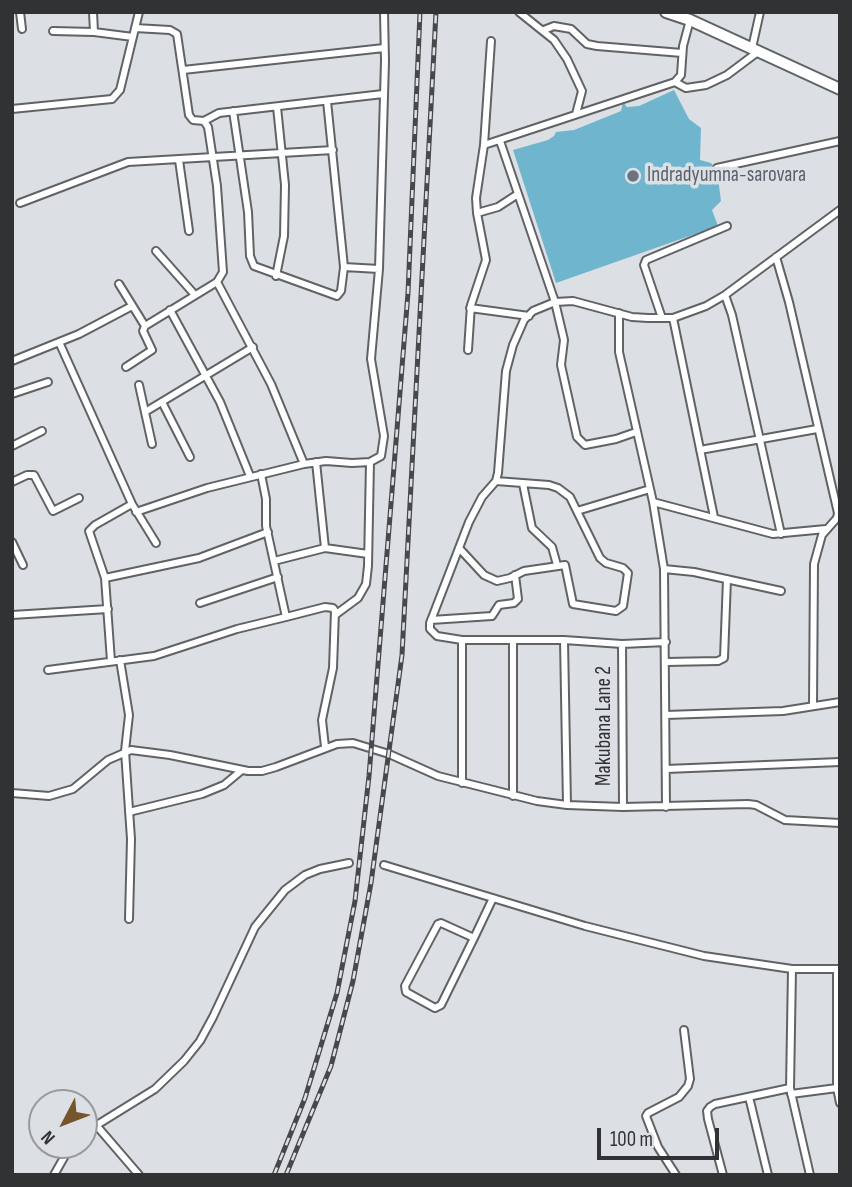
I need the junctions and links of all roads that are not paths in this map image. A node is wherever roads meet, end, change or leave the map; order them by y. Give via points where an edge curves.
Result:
1 (20, 12) edge
2 (93, 12) edge
3 (139, 12) edge
4 (384, 12) edge
5 (519, 12) edge
6 (666, 12) edge
7 (760, 12) edge
8 (690, 20) junction
9 (135, 28) junction
10 (22, 29) dead end
11 (544, 30) junction
12 (53, 31) dead end
13 (94, 32) junction
14 (133, 37) junction
15 (491, 41) dead end
16 (384, 48) junction
17 (755, 49) junction
18 (682, 53) junction
19 (183, 70) junction
20 (675, 82) junction
21 (840, 89) edge
22 (383, 94) junction
23 (327, 101) junction
24 (277, 107) junction
25 (12, 109) edge
26 (233, 111) junction
27 (576, 114) junction
28 (204, 121) junction
29 (500, 141) junction
30 (840, 141) edge
31 (484, 145) junction
32 (333, 150) junction
33 (283, 152) junction
34 (240, 155) junction
35 (212, 157) junction
36 (178, 160) junction
37 (718, 168) dead end
38 (518, 194) junction
39 (20, 204) dead end
40 (840, 210) edge
41 (477, 213) junction
42 (727, 226) dead end
43 (188, 231) dead end
44 (156, 251) dead end
45 (776, 257) junction
46 (344, 267) junction
47 (379, 268) junction
48 (276, 276) junction
49 (218, 282) junction
50 (119, 284) dead end
51 (195, 295) junction
52 (725, 295) junction
53 (555, 302) junction
54 (132, 306) junction
55 (470, 308) junction
56 (170, 310) junction
57 (619, 313) junction
58 (529, 316) junction
59 (673, 317) junction
60 (662, 318) junction
61 (145, 326) junction
62 (59, 342) junction
63 (253, 346) junction
64 (468, 350) dead end
65 (12, 361) edge
66 (126, 367) dead end
67 (206, 376) junction
68 (48, 382) dead end
69 (139, 385) dead end
70 (12, 394) edge
71 (162, 402) junction
72 (145, 412) junction
73 (817, 429) junction
74 (42, 431) dead end
75 (636, 432) junction
76 (759, 441) junction
77 (152, 443) dead end
78 (12, 446) edge
79 (700, 450) junction
80 (190, 457) dead end
81 (316, 462) junction
82 (370, 462) junction
83 (304, 464) junction
84 (261, 474) junction
85 (250, 477) junction
86 (496, 481) junction
87 (12, 482) edge
88 (523, 484) junction
89 (650, 489) junction
90 (836, 494) edge
91 (79, 498) dead end
92 (653, 502) junction
93 (132, 504) junction
94 (577, 511) junction
95 (136, 512) junction
96 (714, 517) junction
97 (826, 528) junction
98 (268, 531) junction
99 (781, 534) junction
100 (12, 542) edge
101 (156, 543) dead end
102 (325, 548) junction
103 (459, 548) junction
104 (368, 554) junction
105 (274, 561) junction
106 (23, 565) dead end
107 (557, 565) junction
108 (664, 569) junction
109 (515, 575) junction
110 (278, 577) junction
111 (105, 578) junction
112 (727, 579) junction
113 (781, 591) dead end
114 (200, 603) dead end
115 (108, 610) junction
116 (12, 615) edge
117 (335, 615) junction
118 (286, 617) junction
119 (432, 621) junction
120 (462, 640) junction
121 (564, 640) junction
122 (513, 641) junction
123 (666, 642) junction
124 (622, 644) junction
125 (120, 660) junction
126 (111, 661) junction
127 (666, 662) junction
128 (48, 670) dead end
129 (840, 702) edge
130 (813, 706) junction
131 (666, 715) junction
132 (325, 747) junction
133 (125, 751) junction
134 (840, 762) edge
135 (242, 769) junction
136 (666, 769) junction
137 (462, 783) junction
138 (12, 793) edge
139 (513, 796) junction
140 (567, 805) junction
141 (623, 807) junction
142 (666, 807) junction
143 (129, 812) junction
144 (840, 823) edge
145 (349, 863) dead end
146 (384, 865) dead end
147 (493, 898) junction
148 (129, 919) dead end
149 (474, 938) junction
150 (792, 969) junction
151 (838, 969) edge
152 (684, 1030) dead end
153 (837, 1088) junction
154 (791, 1091) junction
155 (749, 1097) junction
156 (840, 1103) edge
157 (98, 1124) edge
158 (98, 1127) edge
159 (139, 1175) edge
160 (676, 1175) edge
161 (723, 1175) edge
162 (768, 1175) edge
163 (810, 1175) edge

1 - 10 street
2 - 13 street
3 - 9 street
4 - 16 street
5 - 11 street
6 - 8 highway
7 - 17 street
8 - 17 highway
8 - 18 street
9 - 14 street
9 - 19 street via 174,31
11 - 18 street via 554,26 571,29 587,44 597,46
11 - 27 street via 561,48 579,83 582,98
12 - 13 street
13 - 14 street
14 - 25 street via 120,90 112,99
15 - 31 street
16 - 19 street
16 - 22 street
17 - 20 street via 727,75 706,85 686,88
17 - 21 highway
18 - 20 street via 681,75
19 - 28 street via 191,118
20 - 27 street
22 - 23 street
22 - 47 street
23 - 24 street
23 - 32 street
24 - 26 street
24 - 33 street
26 - 28 street
26 - 34 street
27 - 29 street
28 - 35 street
29 - 31 street
29 - 38 street
30 - 37 street
31 - 41 street
32 - 33 street
32 - 46 street
33 - 34 street
33 - 48 street via 285,218
34 - 35 street
34 - 48 street via 250,256 258,269
35 - 36 street
35 - 49 street via 223,249
36 - 39 street via 128,162
36 - 43 street
38 - 41 street
38 - 53 street
40 - 45 street
41 - 55 street via 486,260
42 - 60 street via 646,260
44 - 51 street
45 - 52 street
45 - 73 street
46 - 47 street
46 - 48 street via 337,296
47 - 82 street via 371,359 384,451
49 - 51 street
49 - 63 street
50 - 54 street
51 - 56 street
52 - 59 street
52 - 76 street
53 - 57 street via 573,301
53 - 58 street
53 - 75 street via 564,340 561,365 579,441 601,442
54 - 61 street
54 - 62 street
55 - 58 street
55 - 64 street
56 - 61 street
56 - 67 street
57 - 60 street
57 - 75 street via 619,352
58 - 86 street via 506,370
59 - 60 street
59 - 79 street
61 - 66 street via 152,349
62 - 65 street
62 - 93 street
63 - 67 street
63 - 83 street
67 - 71 street
67 - 85 street
68 - 70 street
69 - 72 street
71 - 72 street
71 - 80 street
72 - 77 street
73 - 76 street
73 - 90 street
74 - 78 street
75 - 89 street
76 - 79 street
76 - 99 street
79 - 96 street
81 - 82 street
81 - 83 street
81 - 102 street
82 - 104 street
83 - 84 street
84 - 85 street
84 - 98 street
85 - 95 street
86 - 88 street
86 - 103 street via 478,503
87 - 91 street via 34,475 53,510
88 - 94 street via 558,488 570,497
88 - 107 street via 532,528 552,547
89 - 92 street
89 - 94 street
90 - 97 street via 837,518
92 - 96 street
92 - 108 street
93 - 95 street
93 - 111 street via 89,531
94 - 107 street via 600,558 628,573 621,609 573,604 567,566
95 - 101 street
96 - 99 street
97 - 99 street
97 - 130 street via 814,564
98 - 105 street
98 - 111 street via 199,558
100 - 106 street
102 - 104 street
102 - 105 street
103 - 109 street via 490,579
103 - 119 street
104 - 117 street via 363,592
105 - 110 street
107 - 109 street
108 - 112 street
108 - 123 street
109 - 119 street via 518,599 499,605 492,616
110 - 114 street
110 - 118 street
111 - 115 street
112 - 113 street
112 - 127 street via 724,658
115 - 116 street
115 - 126 street
117 - 118 street via 333,608 325,607
117 - 132 street via 333,668 322,720
118 - 125 street via 177,650
119 - 120 street via 432,633
120 - 122 street
120 - 137 street
121 - 122 street
121 - 124 street
121 - 140 street
122 - 139 street
123 - 124 street
123 - 127 street
124 - 141 street, Makubana Lane 2
125 - 126 street
125 - 133 street via 129,715
126 - 128 street
127 - 131 street
129 - 130 street
130 - 131 street via 761,713
131 - 136 street
132 - 135 street via 262,771
132 - 137 street via 353,743
133 - 135 street via 150,751
133 - 138 street via 73,789 49,796
133 - 143 street
134 - 136 street
135 - 143 street via 224,785 202,794
136 - 142 street
137 - 139 street
139 - 140 street
140 - 141 street
141 - 142 street
142 - 144 street via 748,804 785,820
143 - 148 street
145 - 157 street via 305,875 285,890 255,927 200,1041 148,1094
146 - 147 street
147 - 149 street
147 - 150 street via 704,956
149 - 149 street via 438,924 406,992 435,1008 441,1005
150 - 151 street
150 - 154 street
151 - 153 street
152 - 160 street via 688,1086 679,1097 646,1116
153 - 154 street
153 - 156 street
154 - 155 street
154 - 163 street
155 - 161 street via 715,1104 707,1111
155 - 162 street
158 - 159 street

